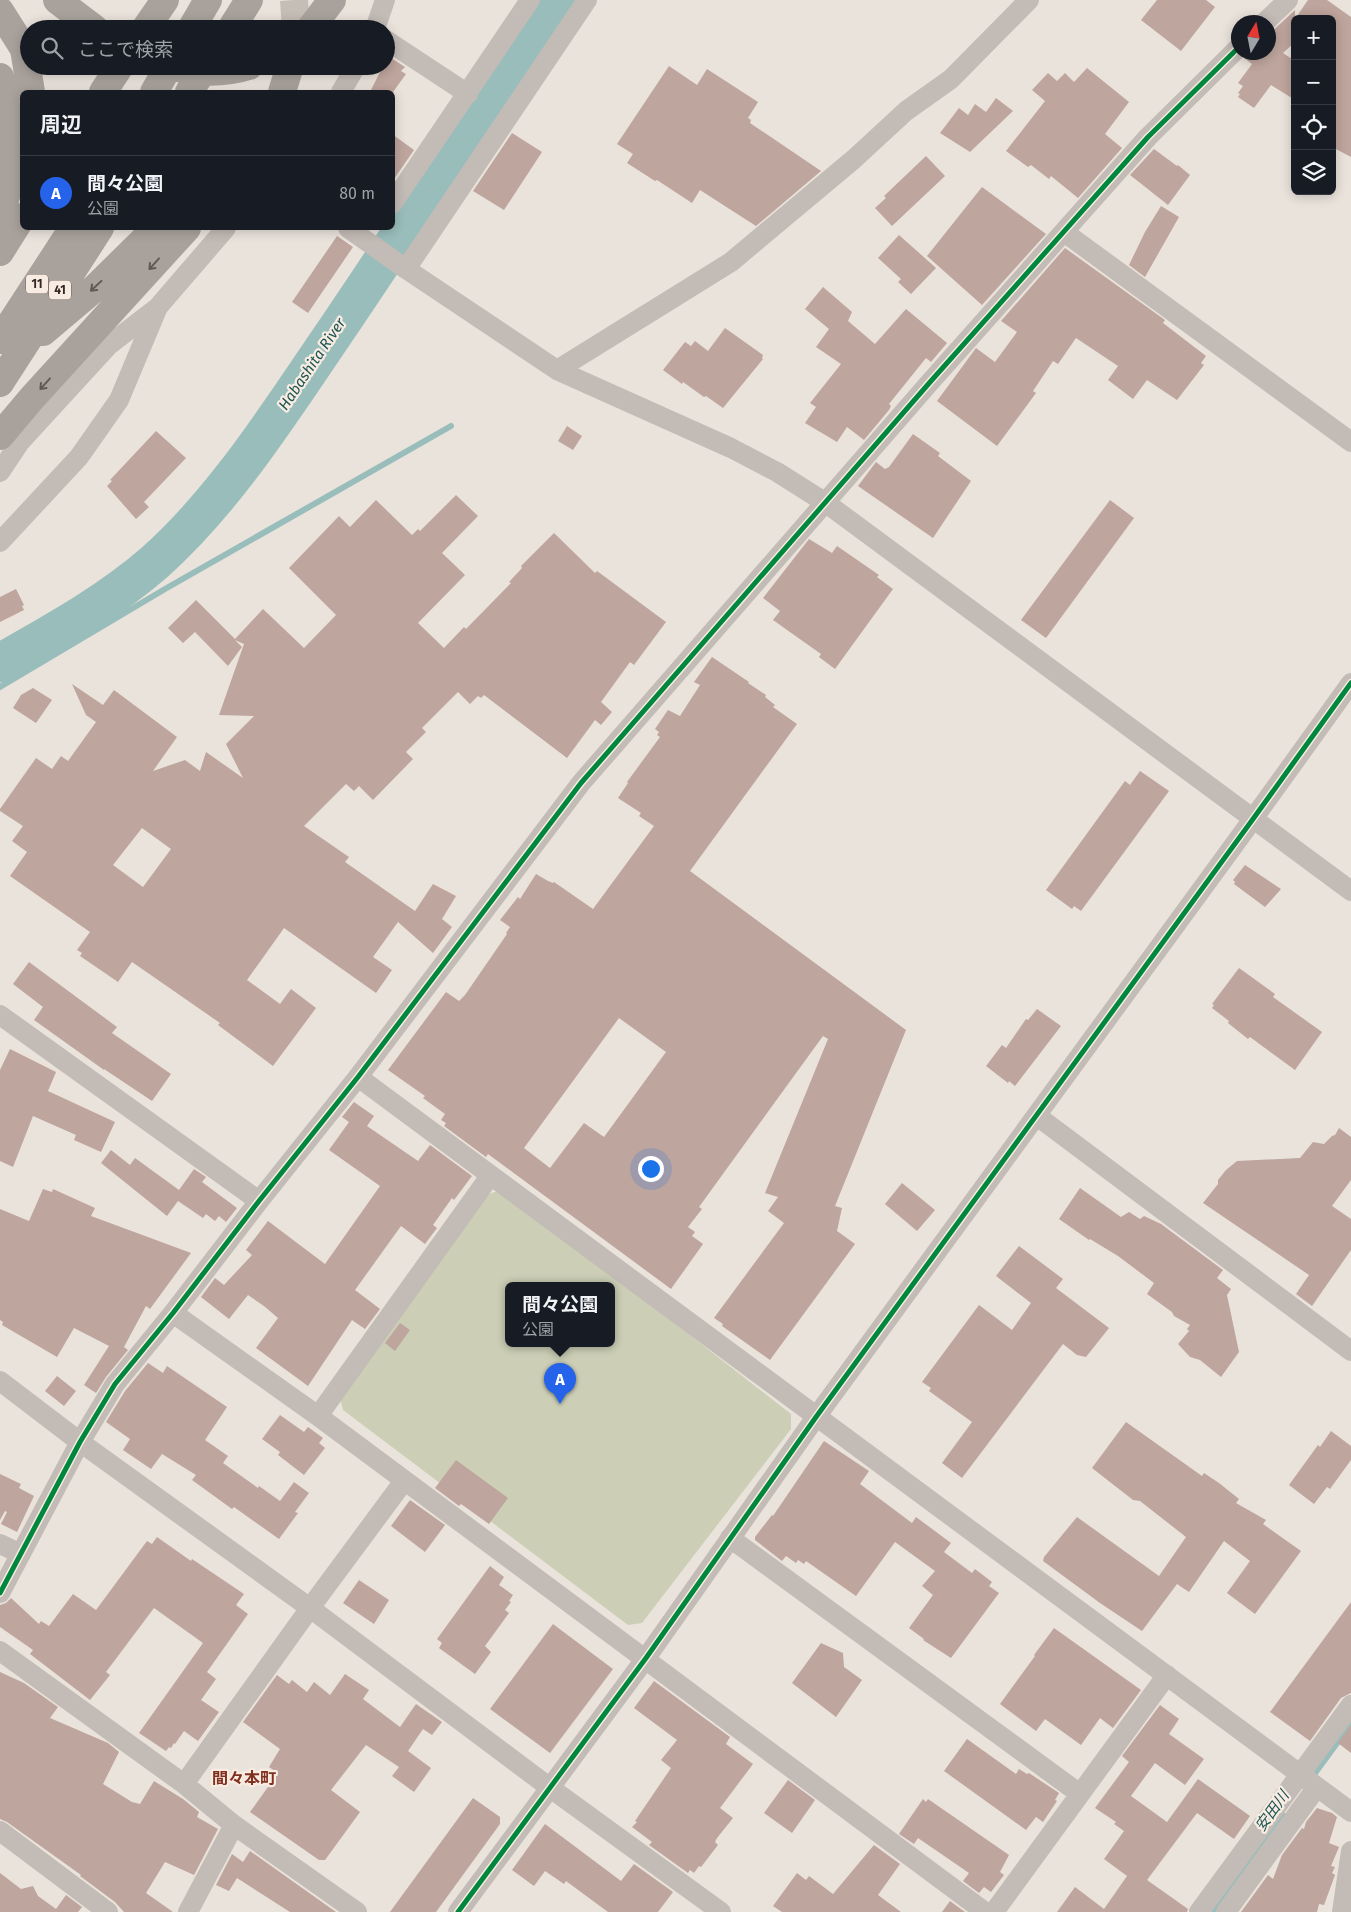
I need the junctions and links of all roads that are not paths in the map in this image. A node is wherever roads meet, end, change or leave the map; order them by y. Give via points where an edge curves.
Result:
1 (57, 0) edge
2 (165, 0) edge
3 (208, 0) edge
4 (249, 0) edge
5 (332, 0) edge
6 (385, 0) edge
7 (530, 0) edge
8 (587, 0) edge
9 (1029, 0) edge
10 (1284, 1) edge
11 (0, 11) edge
12 (1271, 15) edge
13 (83, 20) edge
14 (151, 20) edge
15 (196, 20) edge
16 (236, 20) edge
17 (317, 20) edge
18 (378, 20) edge
19 (20, 43) edge
20 (395, 46) edge
21 (1231, 55) edge
22 (28, 75) edge
23 (114, 75) edge
24 (117, 75) edge
25 (164, 75) edge
26 (200, 75) edge
27 (351, 75) edge
28 (0, 77) edge
29 (31, 90) edge
30 (104, 90) edge
31 (113, 90) edge
32 (155, 90) edge
33 (190, 90) edge
34 (342, 90) edge
35 (468, 94) junction
36 (20, 157) edge
37 (0, 165) edge
38 (395, 200) edge
39 (0, 213) edge
40 (20, 220) edge
41 (58, 230) edge
42 (72, 230) edge
43 (98, 230) edge
44 (154, 230) edge
45 (185, 230) edge
46 (224, 230) edge
47 (356, 230) edge
48 (1064, 232) junction
49 (372, 234) edge
50 (0, 252) edge
51 (406, 269) junction
52 (158, 307) junction
53 (0, 310) edge
54 (9, 346) edge
55 (557, 370) junction
56 (0, 383) edge
57 (0, 436) edge
58 (1351, 442) edge
59 (0, 472) edge
60 (826, 503) junction
61 (0, 542) edge
62 (1351, 683) edge
63 (1253, 820) junction
64 (1351, 891) edge
65 (0, 1015) edge
66 (358, 1078) junction
67 (1036, 1116) junction
68 (490, 1176) junction
69 (259, 1201) junction
70 (173, 1313) junction
71 (1351, 1350) edge
72 (0, 1381) edge
73 (318, 1416) junction
74 (816, 1417) junction
75 (80, 1442) junction
76 (404, 1481) junction
77 (730, 1538) junction
78 (0, 1544) edge
79 (21, 1554) junction
80 (0, 1593) edge
81 (310, 1608) junction
82 (0, 1651) edge
83 (646, 1658) junction
84 (1167, 1675) junction
85 (1351, 1705) edge
86 (1300, 1773) junction
87 (184, 1784) junction
88 (549, 1787) junction
89 (1317, 1787) junction
90 (1080, 1794) junction
91 (1351, 1812) edge
92 (234, 1824) junction
93 (0, 1831) edge
94 (1351, 1851) edge
95 (1242, 1853) junction
96 (1260, 1866) junction
97 (1225, 1876) junction
98 (1243, 1888) junction
99 (1204, 1905) edge
100 (1226, 1911) edge
101 (108, 1912) edge
102 (188, 1912) edge
103 (357, 1912) edge
104 (458, 1912) edge
105 (722, 1912) edge
106 (985, 1912) edge
107 (994, 1912) edge
108 (1342, 1912) edge

1 - 13 highway
2 - 14 highway
3 - 15 highway
4 - 16 highway
5 - 17 highway
6 - 18 street
7 - 35 street
8 - 51 street
9 - 55 street via 951,78 906,111 731,262
10 - 12 street
11 - 19 highway
20 - 35 street
21 - 48 street via 1148,137
22 - 29 highway
23 - 30 highway
24 - 31 highway
25 - 32 highway
26 - 33 highway
27 - 34 street
28 - 37 highway via 8,111
35 - 38 street
36 - 39 highway
40 - 50 highway
41 - 53 highway
42 - 54 highway, 11
43 - 54 highway, 41
44 -> 54 highway via 95,288
45 -> 57 highway
46 - 52 street
47 - 49 street
48 - 58 street
48 - 60 street
49 - 51 street
51 - 55 street
52 - 59 street via 109,345 20,442
52 - 61 street via 119,400 79,458
54 - 56 highway, 41
55 - 60 street via 731,448
60 - 63 street
60 - 66 street via 582,783
62 - 63 street
63 - 64 street
63 - 67 street
65 - 69 street
66 - 68 street
66 - 69 street
67 - 71 street
67 - 74 street
68 - 73 street
68 - 74 street
69 - 70 street
70 - 73 street
70 - 75 street via 115,1384
72 - 75 street
73 - 76 street
74 - 77 street
74 - 84 street
75 - 79 street
75 - 81 street
76 - 81 street
76 - 83 street
77 - 83 street
77 - 90 street
78 - 79 street
79 - 80 street
81 - 87 street
81 - 88 street
82 - 87 street
83 - 88 street
83 - 106 street
84 - 86 street
84 - 90 street
85 - 86 street
86 - 89 street
86 - 95 street
87 - 92 street
88 - 104 street
88 - 105 street
89 - 91 street
89 - 96 street
90 - 107 street
92 - 102 street
92 - 103 street
93 - 101 street
94 - 108 street
95 - 96 street
95 - 97 street
96 - 98 street
97 - 98 street
97 - 99 street
98 - 100 street
99 - 100 street

